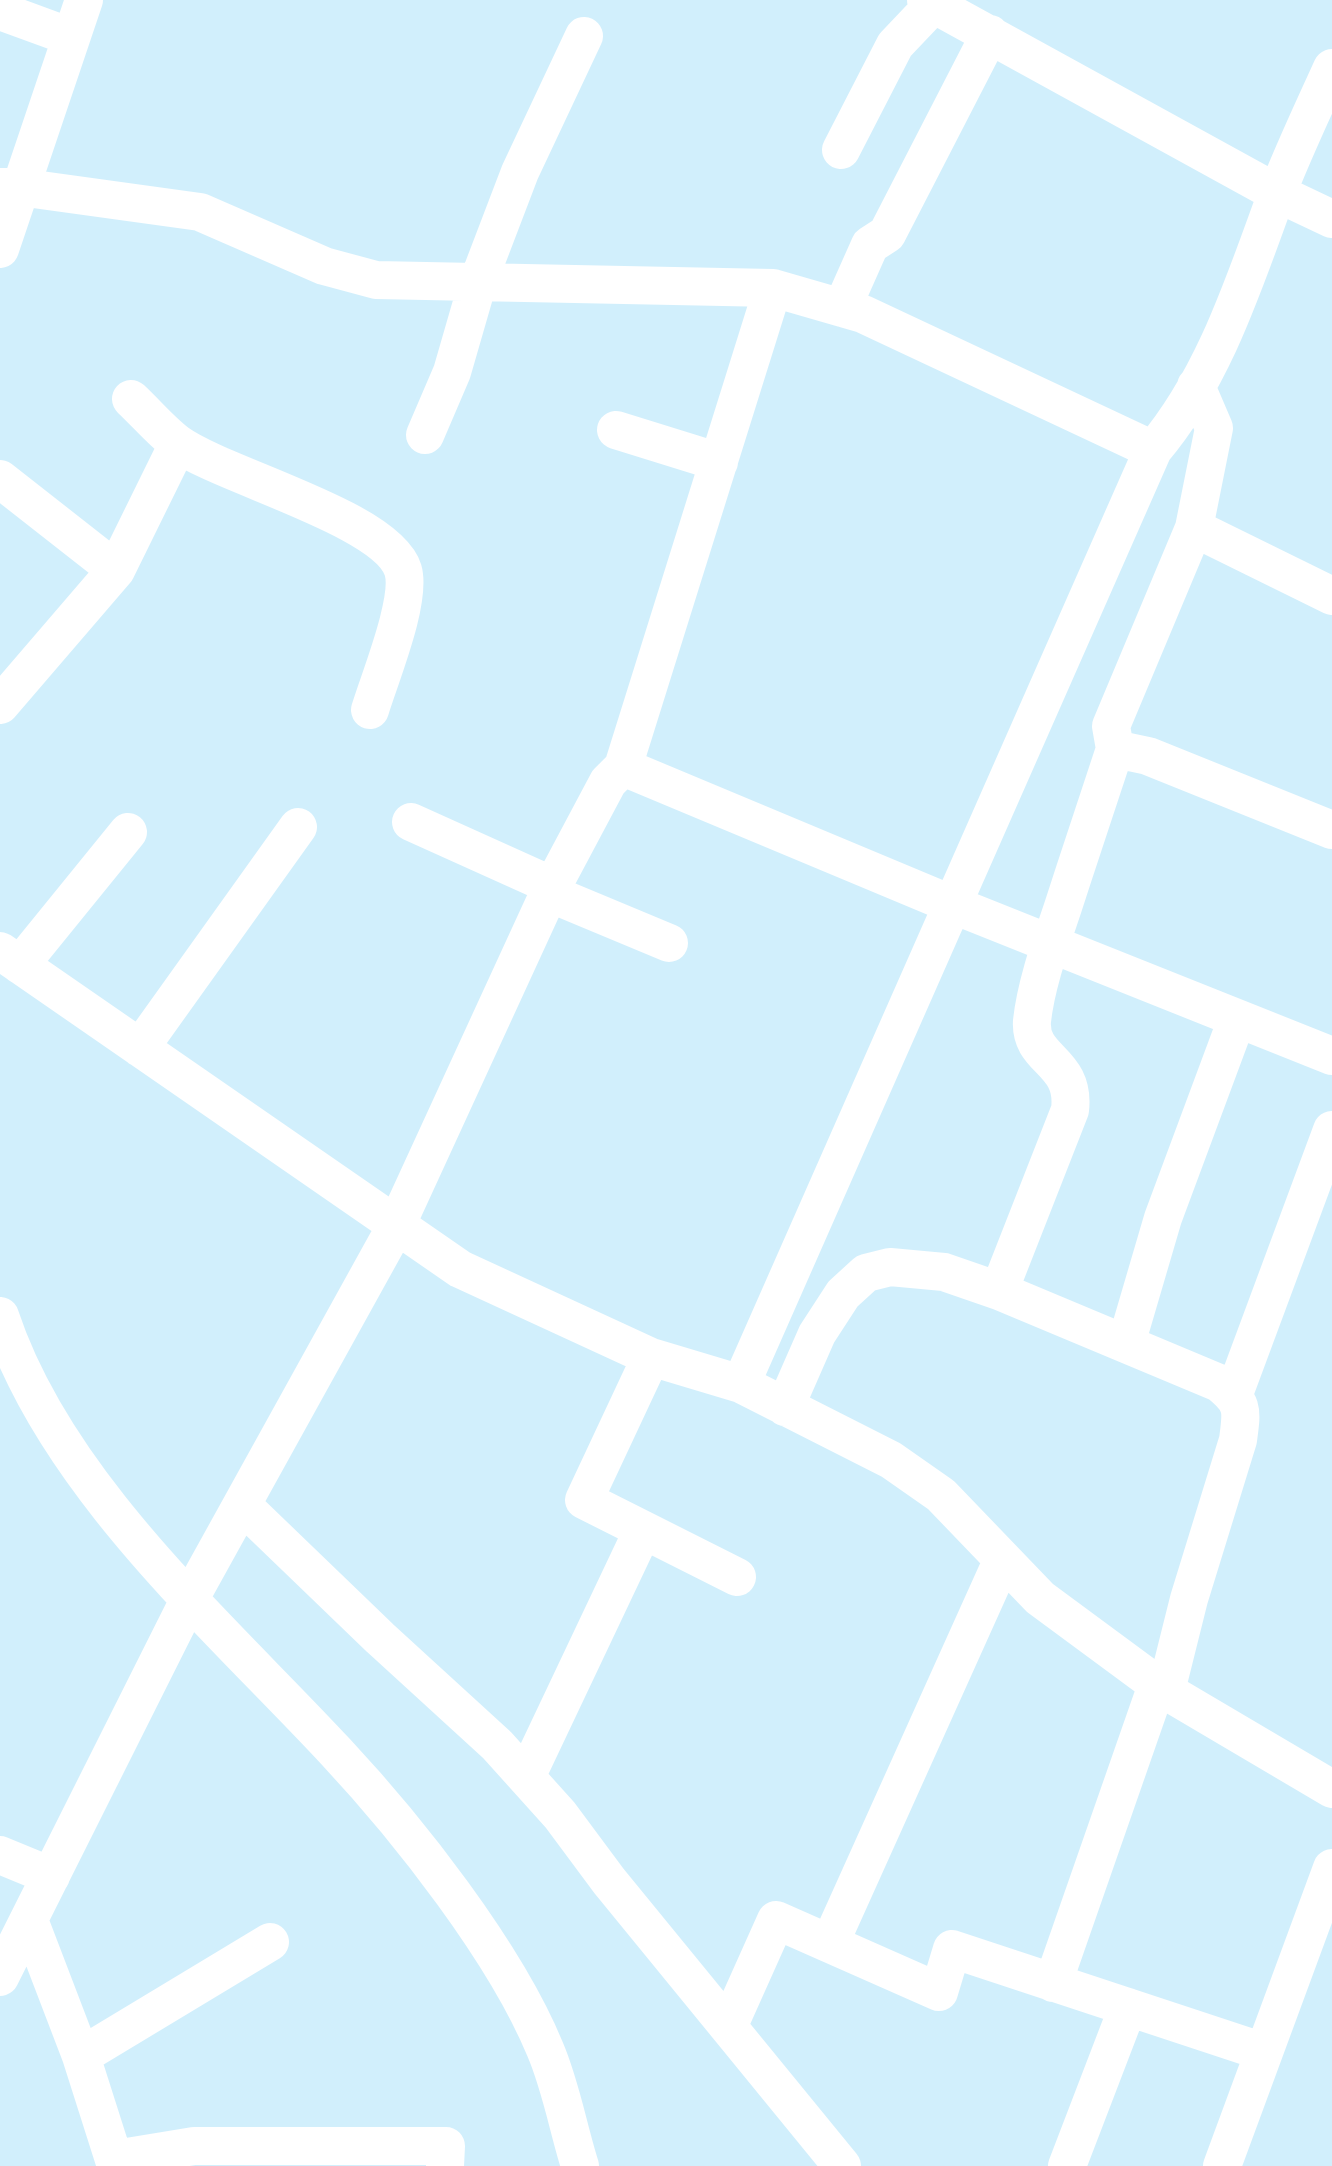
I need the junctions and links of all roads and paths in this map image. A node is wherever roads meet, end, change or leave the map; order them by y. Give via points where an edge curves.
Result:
1 (84, 0) edge
2 (930, 2) edge
3 (0, 11) edge
4 (990, 34) junction
5 (584, 36) dead end
6 (71, 37) junction
7 (1332, 68) edge
8 (841, 150) dead end
9 (9, 187) edge
10 (1277, 193) junction
11 (1332, 219) edge
12 (0, 248) edge
13 (478, 282) junction
14 (773, 288) junction
15 (842, 308) junction
16 (1196, 386) junction
17 (131, 399) dead end
18 (616, 430) dead end
19 (425, 435) dead end
20 (178, 444) junction
21 (1153, 450) junction
22 (719, 462) junction
23 (0, 479) edge
24 (1194, 528) junction
25 (116, 570) junction
26 (1332, 596) edge
27 (0, 705) edge
28 (370, 710) dead end
29 (1115, 748) junction
30 (623, 767) junction
31 (411, 822) dead end
32 (298, 827) dead end
33 (1332, 830) edge
34 (128, 832) dead end
35 (551, 889) junction
36 (951, 904) junction
37 (669, 943) dead end
38 (1051, 944) junction
39 (10, 958) edge
40 (1237, 1019) junction
41 (140, 1048) junction
42 (1332, 1056) edge
43 (1332, 1130) edge
44 (396, 1226) junction
45 (999, 1291) junction
46 (0, 1316) edge
47 (1126, 1344) junction
48 (651, 1357) junction
49 (741, 1384) junction
50 (1234, 1394) junction
51 (785, 1407) junction
52 (240, 1513) junction
53 (643, 1530) junction
54 (1002, 1560) junction
55 (737, 1577) dead end
56 (194, 1592) junction
57 (1161, 1688) junction
58 (526, 1777) junction
59 (1332, 1789) edge
60 (0, 1855) edge
61 (1332, 1868) edge
62 (51, 1875) junction
63 (29, 1920) junction
64 (271, 1942) dead end
65 (830, 1943) junction
66 (0, 1977) edge
67 (1054, 1983) junction
68 (1128, 2007) junction
69 (729, 2025) junction
70 (1264, 2052) junction
71 (81, 2056) junction
72 (116, 2163) edge
73 (445, 2166) edge
74 (580, 2166) edge
75 (842, 2166) edge
76 (1067, 2166) edge
77 (1223, 2166) edge

1 - 6 street
2 - 4 street
2 - 8 street via 895,45
3 - 6 street
4 - 10 street
4 - 15 street via 887,234 870,245
5 - 13 street via 520,172
6 - 9 street
7 - 10 street
9 - 12 street
9 - 13 street via 200,212 324,266 376,280
10 - 11 street
10 - 16 street via 1241,291
13 - 14 street
13 - 19 street via 452,372
14 - 15 street
14 - 22 street
15 - 21 street
16 - 21 street
16 - 24 street via 1214,428
17 - 20 street
18 - 22 street
20 - 25 street
20 - 28 street via 353,524 386,548 402,569 404,599
21 - 36 street
22 - 30 street
23 - 25 street
24 - 26 street
24 - 29 street via 1111,726
25 - 27 street
29 - 33 street via 1148,756
29 - 38 street
30 - 35 street via 608,782
30 - 36 street
31 - 35 street
32 - 41 street
34 - 39 street
35 - 37 street
35 - 44 street
36 - 38 street
36 - 49 street
38 - 40 street
38 - 45 street via 1032,1023 1035,1044 1066,1076 1072,1091 1070,1110
39 - 41 street
40 - 42 street
40 - 47 street via 1163,1218
41 - 44 street
43 - 50 street
44 - 48 street via 460,1269
44 - 52 street
45 - 47 street
45 - 51 street via 916,1267 890,1266 866,1273 843,1294 817,1334
46 - 56 street via 11,1348 50,1420 93,1483
47 - 50 street via 1219,1382
48 - 49 street
48 - 53 street via 584,1500
49 - 51 street
50 - 57 street via 1241,1414 1238,1440
51 - 54 street via 891,1460 941,1495
52 - 56 street
52 - 58 street via 497,1745
53 - 55 street
53 - 58 street
54 - 57 street via 1040,1598
54 - 65 street
56 - 62 street
56 - 74 street via 338,1754 469,1918 546,2050
57 - 59 street
57 - 67 street
58 - 69 street
60 - 62 street
61 - 70 street
62 - 63 street
63 - 66 street
63 - 71 street
64 - 71 street
65 - 67 street via 939,1992 952,1949
65 - 69 street via 776,1920
67 - 68 street
68 - 70 street
68 - 76 street
69 - 75 street
70 - 77 street
71 - 72 street
72 - 73 street via 194,2146 446,2146

